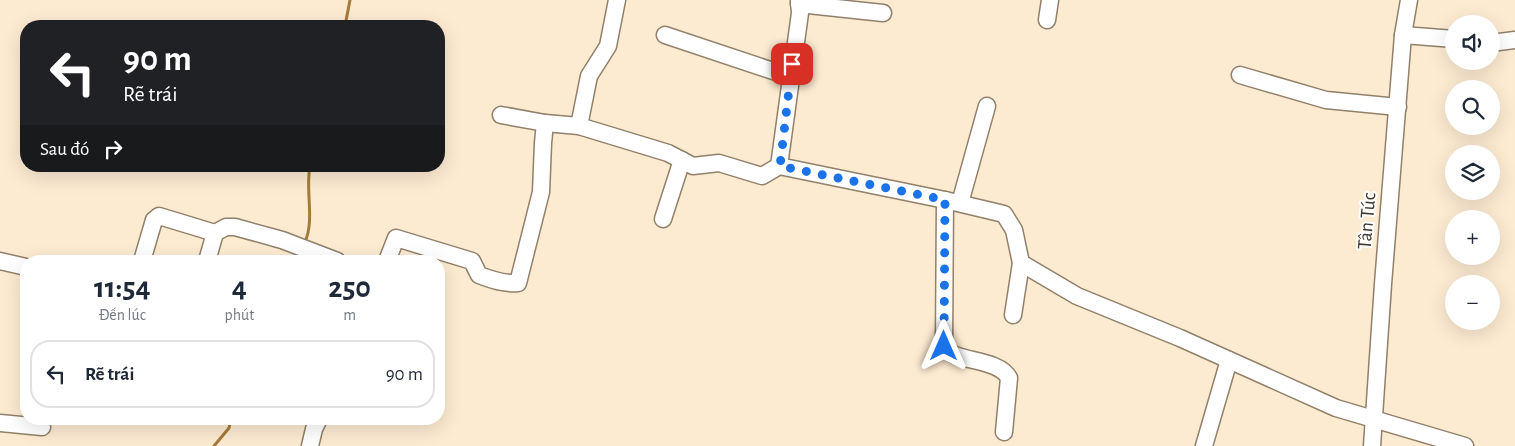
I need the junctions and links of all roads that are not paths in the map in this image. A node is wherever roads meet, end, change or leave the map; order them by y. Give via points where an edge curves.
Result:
1 (618, 0) edge
2 (1050, 0) edge
3 (1409, 0) edge
4 (799, 2) edge
5 (883, 13) dead end
6 (1047, 20) dead end
7 (1403, 34) junction
8 (665, 35) dead end
9 (1445, 38) edge
10 (1515, 40) edge
11 (1500, 42) edge
12 (1240, 74) dead end
13 (791, 77) junction
14 (987, 106) dead end
15 (1398, 107) junction
16 (501, 116) dead end
17 (545, 123) junction
18 (580, 126) junction
19 (682, 160) junction
20 (780, 166) junction
21 (952, 201) junction
22 (663, 219) dead end
23 (215, 234) junction
24 (144, 255) edge
25 (209, 255) edge
26 (321, 255) edge
27 (389, 255) edge
28 (0, 261) edge
29 (1021, 263) junction
30 (20, 266) edge
31 (1013, 315) dead end
32 (1229, 360) junction
33 (1374, 420) junction
34 (0, 423) edge
35 (20, 425) edge
36 (21, 425) edge
37 (316, 425) edge
38 (42, 427) dead end
39 (1004, 432) dead end
40 (310, 446) edge
41 (1204, 446) edge
42 (1372, 446) edge
43 (1465, 446) edge

1 - 18 street via 608,46 589,76
2 - 6 street
3 - 7 street, Tân Túc
4 - 5 street
4 - 13 street
7 - 9 street
7 - 15 street, Tân Túc
8 - 13 street
10 - 11 street
12 - 15 street via 1326,100
13 - 20 street
14 - 21 street
15 - 33 street, Tân Túc
16 - 17 street
17 - 18 street
17 - 27 street via 541,192 518,283 494,281 479,275 472,261 396,238
18 - 19 street
19 - 20 street via 693,166 719,163 762,176
19 - 22 street
20 - 21 street
21 - 29 street via 1004,214 1014,230
21 - 39 street via 944,346 954,354 998,368 1007,375
23 - 24 street via 159,216 150,230
23 - 25 street
23 - 26 street via 235,226
28 - 30 street
29 - 31 street
29 - 32 street via 1077,296
32 - 33 street via 1336,408
32 - 41 street
33 - 42 street, Tân Túc
33 - 43 street
34 - 35 street
36 - 38 street
37 - 40 street

